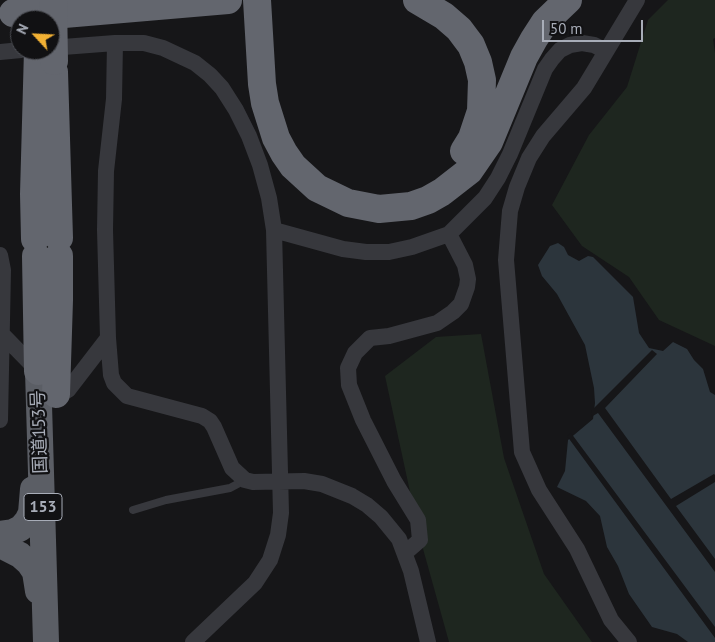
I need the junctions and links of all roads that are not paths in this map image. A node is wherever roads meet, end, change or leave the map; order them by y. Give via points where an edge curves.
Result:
1 (37, 0) edge
2 (152, 0) edge
3 (228, 0) edge
4 (417, 0) edge
5 (568, 0) edge
6 (637, 0) edge
7 (24, 10) edge
8 (265, 10) edge
9 (60, 11) edge
10 (60, 14) edge
11 (115, 43) junction
12 (60, 51) edge
13 (606, 51) junction
14 (40, 60) edge
15 (274, 230) junction
16 (449, 234) junction
17 (47, 247) junction
18 (0, 255) edge
19 (1, 315) edge
20 (2, 334) junction
21 (108, 338) junction
22 (38, 371) junction
23 (56, 394) junction
24 (0, 418) edge
25 (245, 480) junction
26 (280, 480) junction
27 (133, 510) dead end
28 (0, 534) edge
29 (0, 546) edge
30 (405, 553) junction
31 (40, 642) edge
32 (46, 642) edge
33 (60, 642) edge
34 (193, 642) edge
35 (428, 642) edge
36 (629, 642) edge

1 - 7 highway
2 - 9 highway
3 - 10 highway
4 - 8 highway via 444,16 471,45 482,80 481,111 472,138 451,165 423,184 392,192 344,184 322,171 303,153 294,138 282,102
5 - 8 highway via 545,22 534,39 489,142 469,172 428,200 396,208 348,203 317,188 293,166 276,138 265,103
6 - 13 street
11 - 12 street
11 - 15 street via 144,43 180,55 210,74 222,88 241,118 260,165 270,198
11 - 21 street via 114,99 106,172
13 - 16 street via 594,45 570,44 552,59 498,178 485,198
13 - 36 street via 584,88 543,136 530,158 510,211 506,260 522,452 539,490 578,549 611,620
14 - 17 highway
15 - 16 street via 342,249 366,252 389,252
15 - 26 street
16 - 30 street via 465,265 468,279 461,304 436,323 370,338 355,352 348,368 349,385 363,420 418,520 420,540
17 - 22 highway
17 - 23 highway via 59,300
18 - 19 street
19 - 20 street
20 - 22 street
20 - 24 street
21 - 23 street via 68,390
21 - 25 street via 112,375 120,390 127,396 210,421 232,468
22 - 28 highway, 153 via 31,513 21,528
22 - 32 highway, 国道153号 / 153
23 - 33 highway, 国道153号 / 153
25 - 26 street
25 - 27 lane via 230,488
26 - 30 street via 322,484 352,496 381,517 399,539
26 - 34 street via 281,513 270,560 254,583
29 - 31 highway via 20,555 35,572
30 - 35 street

